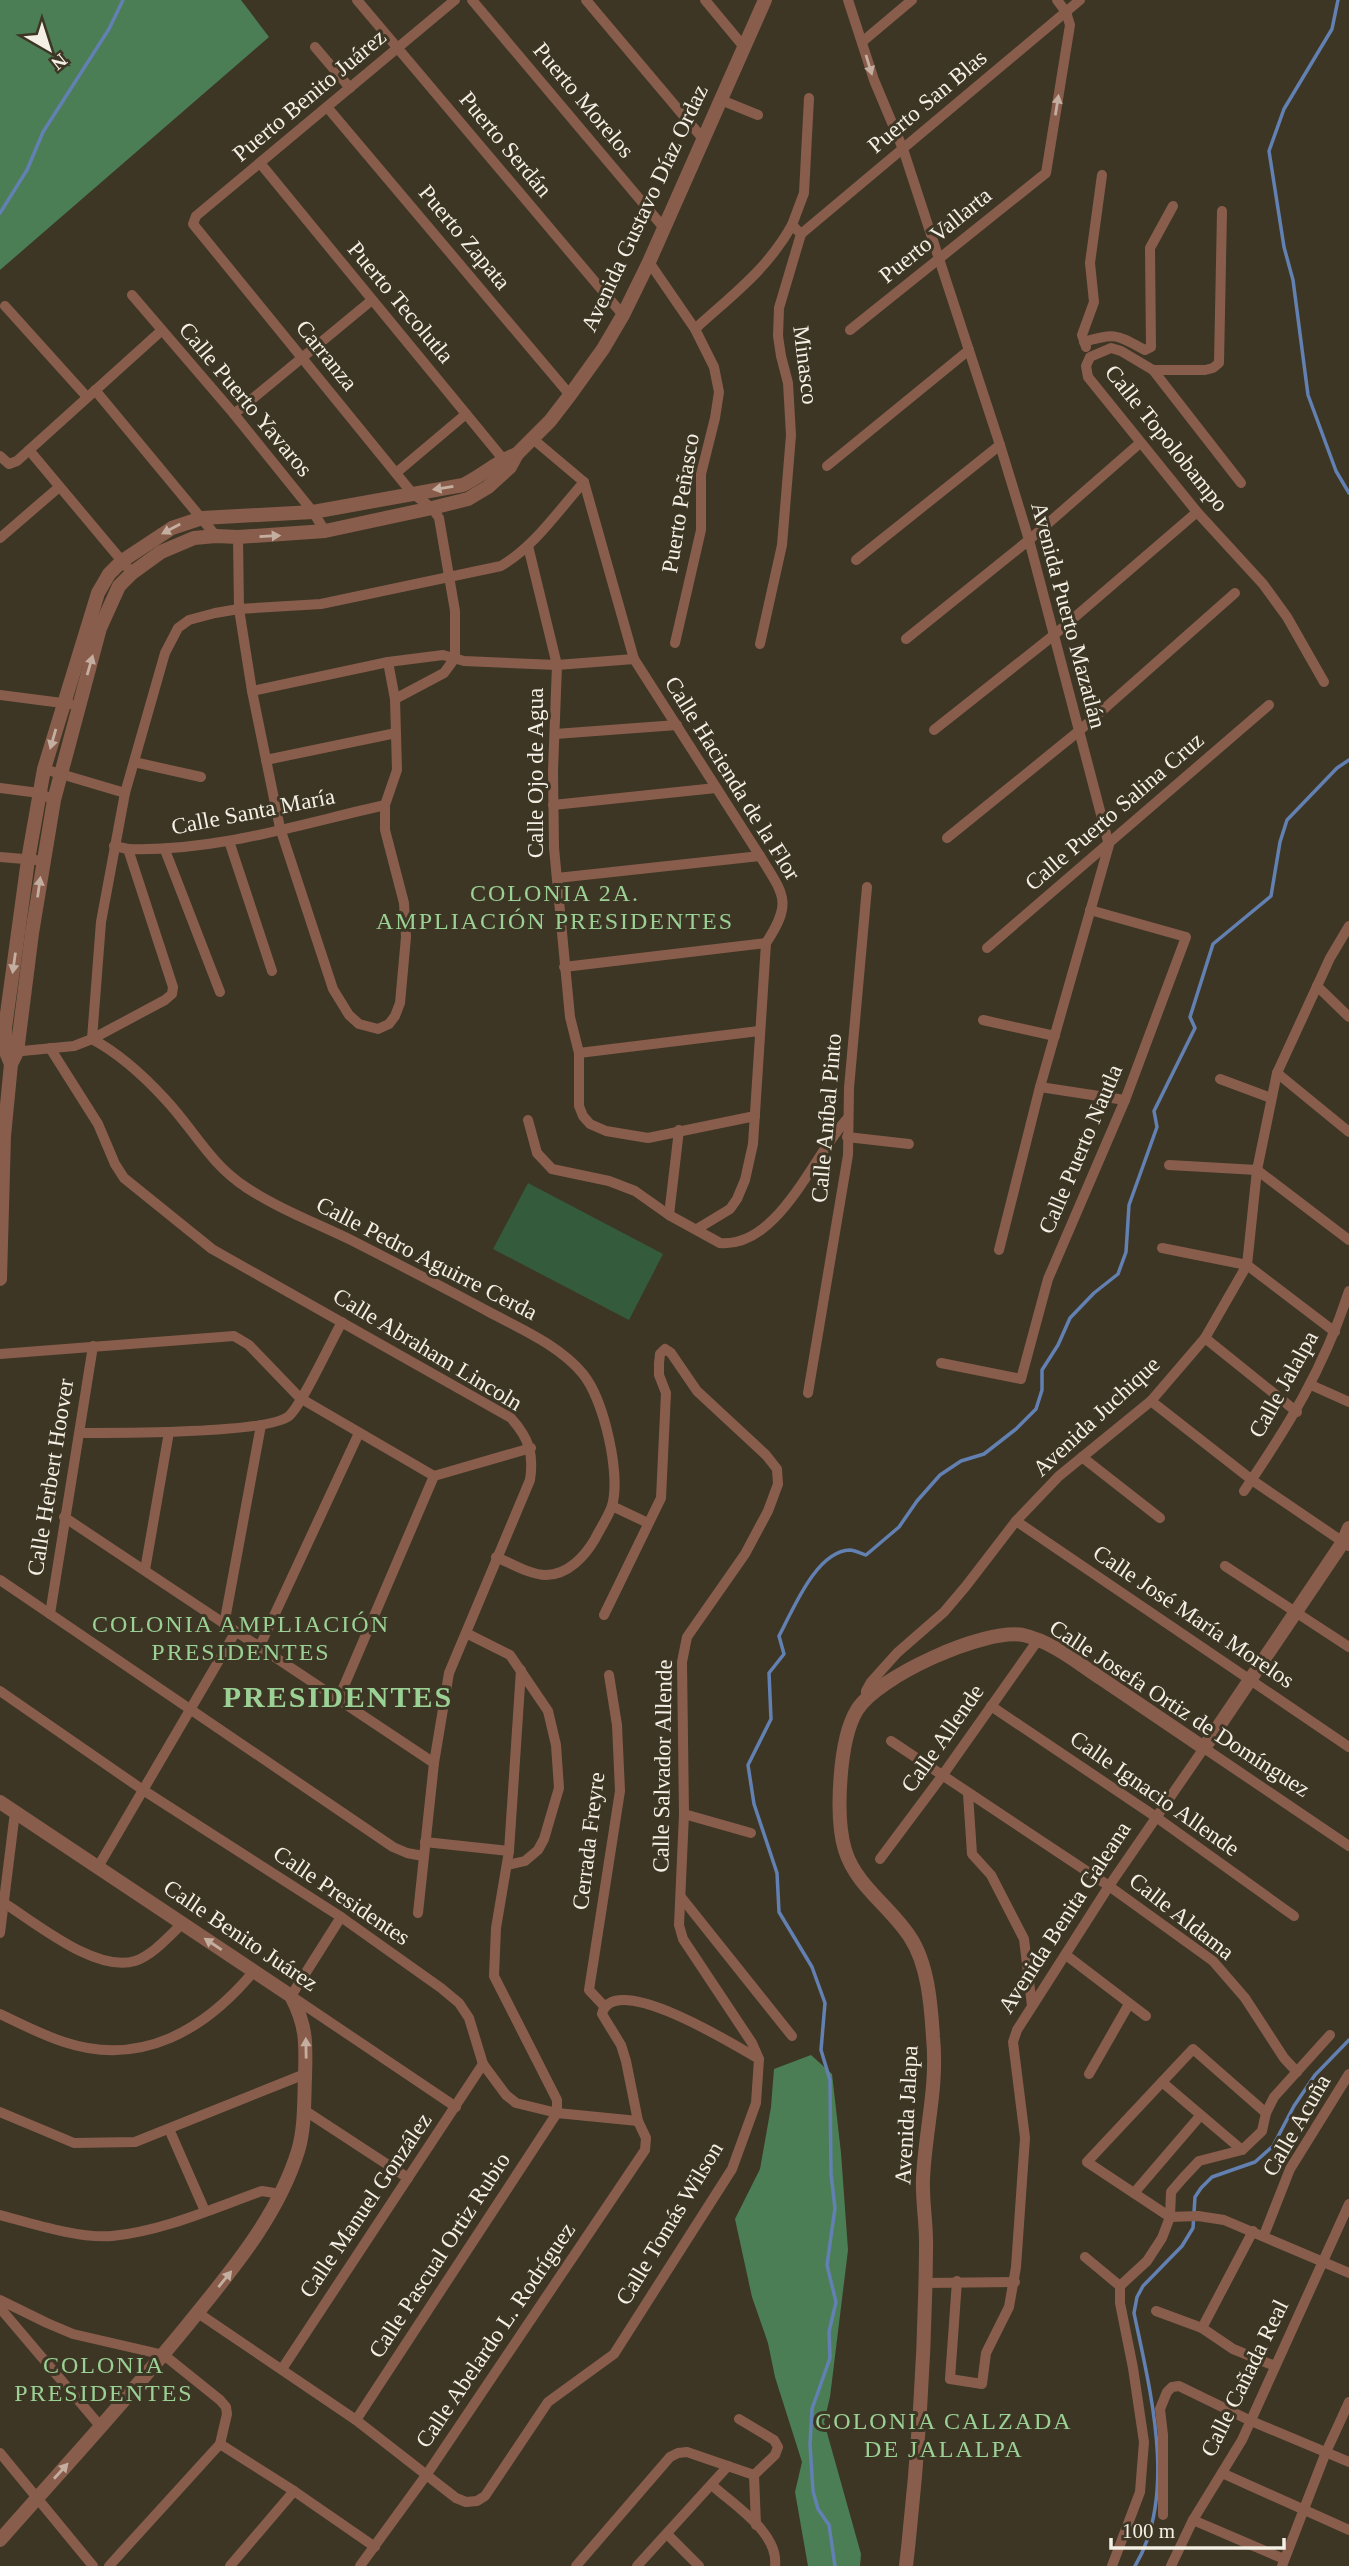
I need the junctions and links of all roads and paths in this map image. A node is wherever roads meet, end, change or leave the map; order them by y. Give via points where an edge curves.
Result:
1 (357, 0) edge
2 (455, 0) edge
3 (472, 0) edge
4 (586, 0) edge
5 (705, 0) edge
6 (765, 0) edge
7 (848, 0) edge
8 (912, 0) edge
9 (1057, 0) edge
10 (1080, 0) edge
11 (1066, 12) junction
12 (862, 42) junction
13 (315, 47) dead end
14 (744, 47) junction
15 (398, 48) junction
16 (350, 88) junction
17 (809, 98) dead end
18 (721, 100) junction
19 (327, 107) junction
20 (758, 115) dead end
21 (704, 140) junction
22 (903, 149) junction
23 (260, 163) junction
24 (1102, 175) dead end
25 (1174, 206) dead end
26 (1222, 211) dead end
27 (193, 224) joint
28 (792, 225) junction
29 (664, 228) junction
30 (801, 234) junction
31 (940, 259) junction
32 (649, 262) junction
33 (132, 295) dead end
34 (372, 300) junction
35 (5, 306) dead end
36 (623, 315) junction
37 (695, 329) junction
38 (850, 330) dead end
39 (162, 331) junction
40 (1084, 342) junction
41 (969, 350) junction
42 (1090, 357) junction
43 (302, 358) junction
44 (1153, 370) junction
45 (91, 394) junction
46 (570, 395) junction
47 (234, 414) junction
48 (466, 414) junction
49 (533, 439) junction
50 (1140, 443) junction
51 (1000, 445) junction
52 (29, 450) junction
53 (0, 456) edge
54 (510, 460) junction
55 (827, 466) dead end
56 (396, 473) junction
57 (584, 482) junction
58 (1241, 483) dead end
59 (58, 488) junction
60 (412, 493) junction
61 (432, 508) junction
62 (313, 512) junction
63 (1197, 512) junction
64 (202, 518) junction
65 (325, 531) junction
66 (216, 536) junction
67 (238, 537) junction
68 (0, 538) edge
69 (1029, 540) junction
70 (528, 546) junction
71 (856, 560) dead end
72 (127, 567) junction
73 (450, 578) junction
74 (1235, 593) dead end
75 (239, 609) junction
76 (1054, 635) junction
77 (906, 639) dead end
78 (675, 643) dead end
79 (760, 643) dead end
80 (455, 658) junction
81 (634, 659) junction
82 (388, 662) junction
83 (557, 664) junction
84 (1324, 682) dead end
85 (252, 691) junction
86 (0, 695) edge
87 (395, 699) junction
88 (71, 704) junction
89 (1269, 705) dead end
90 (677, 725) junction
91 (934, 730) dead end
92 (1079, 731) junction
93 (396, 733) junction
94 (555, 734) junction
95 (266, 760) junction
96 (134, 762) junction
97 (44, 769) junction
98 (60, 773) junction
99 (201, 777) dead end
100 (0, 788) edge
101 (716, 788) junction
102 (39, 793) junction
103 (125, 793) junction
104 (54, 800) junction
105 (384, 805) junction
106 (553, 805) junction
107 (280, 828) junction
108 (947, 838) dead end
109 (229, 841) junction
110 (1109, 845) junction
111 (114, 846) junction
112 (128, 849) junction
113 (165, 850) junction
114 (760, 856) junction
115 (0, 857) edge
116 (35, 860) junction
117 (557, 878) junction
118 (867, 887) dead end
119 (1090, 910) junction
120 (1349, 926) edge
121 (766, 943) junction
122 (987, 948) dead end
123 (564, 967) junction
124 (272, 971) dead end
125 (1317, 986) junction
126 (220, 992) dead end
127 (1349, 1017) edge
128 (983, 1020) dead end
129 (759, 1031) junction
130 (1055, 1036) junction
131 (92, 1039) junction
132 (50, 1048) junction
133 (579, 1053) junction
134 (9, 1055) edge
135 (1277, 1073) junction
136 (1220, 1079) dead end
137 (1040, 1087) junction
138 (1271, 1098) junction
139 (1125, 1100) junction
140 (755, 1116) junction
141 (848, 1118) junction
142 (528, 1120) dead end
143 (679, 1130) junction
144 (1349, 1132) edge
145 (847, 1137) junction
146 (909, 1144) dead end
147 (1170, 1165) dead end
148 (1257, 1170) junction
149 (669, 1215) junction
150 (697, 1230) junction
151 (1349, 1240) edge
152 (1162, 1248) dead end
153 (999, 1250) dead end
154 (1247, 1265) junction
155 (0, 1279) edge
156 (1349, 1291) edge
157 (1345, 1317) edge
158 (342, 1322) junction
159 (1335, 1332) junction
160 (1205, 1338) junction
161 (93, 1346) junction
162 (0, 1354) edge
163 (941, 1363) dead end
164 (1311, 1385) junction
165 (808, 1393) dead end
166 (300, 1398) junction
167 (1151, 1401) junction
168 (1349, 1402) edge
169 (1297, 1412) junction
170 (261, 1425) junction
171 (169, 1432) junction
172 (80, 1433) junction
173 (359, 1433) junction
174 (531, 1448) junction
175 (1082, 1457) junction
176 (434, 1476) junction
177 (1252, 1480) junction
178 (1244, 1492) dead end
179 (612, 1506) junction
180 (64, 1517) junction
181 (1160, 1518) dead end
182 (1016, 1521) junction
183 (648, 1523) junction
184 (1349, 1528) edge
185 (1346, 1544) edge
186 (496, 1557) junction
187 (1225, 1566) dead end
188 (145, 1570) junction
189 (0, 1580) edge
190 (1296, 1612) junction
191 (50, 1614) junction
192 (604, 1615) dead end
193 (224, 1625) junction
194 (235, 1633) junction
195 (466, 1633) junction
196 (1038, 1640) junction
197 (1349, 1647) edge
198 (259, 1648) junction
199 (521, 1670) junction
200 (609, 1675) dead end
201 (1249, 1679) junction
202 (0, 1691) edge
203 (866, 1698) junction
204 (338, 1700) junction
205 (991, 1706) junction
206 (190, 1710) junction
207 (891, 1741) dead end
208 (1349, 1747) edge
209 (1204, 1748) junction
210 (434, 1763) junction
211 (942, 1776) junction
212 (143, 1790) junction
213 (968, 1794) junction
214 (0, 1802) edge
215 (15, 1812) junction
216 (684, 1814) junction
217 (1156, 1817) junction
218 (751, 1833) dead end
219 (425, 1842) junction
220 (1349, 1846) edge
221 (509, 1851) junction
222 (423, 1856) junction
223 (880, 1859) dead end
224 (508, 1865) junction
225 (98, 1867) junction
226 (1109, 1886) junction
227 (681, 1897) junction
228 (4, 1903) junction
229 (418, 1913) dead end
230 (1294, 1916) dead end
231 (341, 1917) junction
232 (182, 1924) junction
233 (0, 1933) edge
234 (1066, 1955) junction
235 (254, 1971) junction
236 (290, 1996) junction
237 (1129, 2004) junction
238 (604, 2006) junction
239 (1032, 2006) junction
240 (0, 2014) edge
241 (1146, 2016) dead end
242 (1330, 2035) dead end
243 (792, 2036) dead end
244 (759, 2059) junction
245 (483, 2064) junction
246 (1297, 2072) junction
247 (305, 2074) junction
248 (1089, 2074) dead end
249 (1349, 2074) edge
250 (1162, 2082) junction
251 (456, 2108) junction
252 (304, 2110) junction
253 (0, 2112) edge
254 (557, 2113) junction
255 (1266, 2113) junction
256 (1200, 2116) junction
257 (638, 2121) junction
258 (169, 2129) junction
259 (1242, 2150) junction
260 (408, 2178) junction
261 (1134, 2193) junction
262 (280, 2194) junction
263 (1349, 2204) edge
264 (205, 2211) junction
265 (0, 2214) edge
266 (1170, 2217) junction
267 (1258, 2233) junction
268 (1085, 2257) dead end
269 (1323, 2261) junction
270 (1349, 2273) edge
271 (957, 2281) junction
272 (1015, 2282) junction
273 (925, 2283) junction
274 (1120, 2286) junction
275 (0, 2300) edge
276 (0, 2308) edge
277 (1156, 2311) dead end
278 (198, 2313) junction
279 (1202, 2328) junction
280 (164, 2355) junction
281 (1275, 2366) junction
282 (282, 2369) junction
283 (1349, 2402) edge
284 (739, 2419) dead end
285 (356, 2420) junction
286 (1251, 2421) junction
287 (101, 2427) junction
288 (220, 2444) junction
289 (1326, 2452) junction
290 (0, 2453) edge
291 (1349, 2462) edge
292 (728, 2466) junction
293 (1222, 2473) junction
294 (427, 2474) junction
295 (754, 2475) junction
296 (713, 2486) junction
297 (294, 2491) junction
298 (37, 2498) junction
299 (1304, 2508) junction
300 (1163, 2515) dead end
301 (1193, 2520) junction
302 (756, 2525) junction
303 (1349, 2530) edge
304 (667, 2535) junction
305 (0, 2540) edge
306 (375, 2547) junction
307 (1283, 2563) edge
308 (93, 2566) edge
309 (109, 2566) edge
310 (230, 2566) edge
311 (360, 2566) edge
312 (577, 2566) edge
313 (637, 2566) edge
314 (699, 2566) edge
315 (775, 2566) edge
316 (906, 2566) edge
317 (1112, 2566) edge
318 (1171, 2566) edge

1 - 15 street, Puerto Serdán
2 - 15 street, Puerto Benito Juárez
3 - 29 street, Puerto Morelos
4 - 21 street
5 - 14 street
6 - 14 street, Avenida Gustavo Díaz Ordaz
7 - 12 street, Avenida Puerto Mazatlán
8 - 12 street
9 - 11 street
10 - 11 street, Puerto San Blas
11 - 22 street, Puerto San Blas
31 -> 11 street, Puerto Vallarta via 1046,173 1070,25
12 -> 22 street, Avenida Puerto Mazatlán
13 - 16 street
14 - 18 street, Avenida Gustavo Díaz Ordaz
15 - 16 street, Puerto Benito Juárez
15 - 36 street, Puerto Serdán
16 - 19 street, Puerto Benito Juárez
17 - 28 street via 807,174
18 - 20 street
18 - 21 street, Avenida Gustavo Díaz Ordaz
19 - 23 street, Puerto Benito Juárez
19 - 46 street, Puerto Zapata
21 - 29 street, Avenida Gustavo Díaz Ordaz
22 - 30 street, Puerto San Blas
22 - 31 street, Avenida Puerto Mazatlán
23 - 27 street, Puerto Benito Juárez via 196,216
23 - 34 street, Puerto Tecolutla
24 - 40 street via 1090,263 1094,303 1082,335
25 - 40 street via 1150,248 1151,347 1145,351 1108,334
26 - 44 street via 1219,363 1205,370
27 - 43 street, Carranza
28 - 30 street
28 - 37 street via 762,268
29 - 32 street, Avenida Gustavo Díaz Ordaz
30 - 79 street, Minasco via 779,308 778,336 788,383 791,435 782,545
31 - 38 street, Puerto Vallarta
31 - 41 street, Avenida Puerto Mazatlán
32 - 36 street, Avenida Gustavo Díaz Ordaz
32 - 37 street, Puerto Peñasco
33 - 39 street, Calle Puerto Yavaros
34 - 43 street
34 - 48 street, Puerto Tecolutla
35 - 45 street
36 - 46 street, Avenida Gustavo Díaz Ordaz
37 - 78 street, Puerto Peñasco via 714,367 719,393 701,474 701,530
39 - 45 street
39 - 47 street, Calle Puerto Yavaros
40 - 42 street
41 - 51 street, Avenida Puerto Mazatlán
41 - 55 street
42 - 44 street, Calle Topolobampo via 1111,348
42 - 50 street, Calle Topolobampo via 1088,377
43 - 47 street
43 - 56 street, Carranza
44 - 58 street, Calle Topolobampo
45 - 52 street
45 - 64 street
46 - 49 street, Avenida Gustavo Díaz Ordaz
47 - 62 street, Calle Puerto Yavaros
48 - 54 street, Puerto Tecolutla
48 - 56 street
49 - 54 street, Avenida Gustavo Díaz Ordaz
49 - 57 street
50 - 63 street, Calle Topolobampo
50 - 69 street
51 - 69 street, Avenida Puerto Mazatlán
51 - 71 street
52 - 53 street via 9,464
52 - 59 street
54 -> 60 street, Avenida Gustavo Díaz Ordaz via 463,485
54 - 61 street, Avenida Gustavo Díaz Ordaz via 488,486 468,499
56 - 60 street, Carranza
57 - 70 street
57 - 81 street, Calle Hacienda de la Flor
59 - 68 street
59 - 72 street
60 - 61 street, Carranza
60 - 62 street, Avenida Gustavo Díaz Ordaz
61 - 65 street, Avenida Gustavo Díaz Ordaz
61 - 73 street via 439,517
62 - 64 street, Avenida Gustavo Díaz Ordaz
62 - 65 street, Calle Puerto Yavaros
63 - 76 street
63 - 84 street, Calle Topolobampo via 1263,584
64 - 66 street
64 -> 72 street, Avenida Gustavo Díaz Ordaz via 172,528
67 -> 65 street, Avenida Gustavo Díaz Ordaz
66 - 67 street, Avenida Gustavo Díaz Ordaz
66 - 72 street, Avenida Gustavo Díaz Ordaz via 178,543
67 - 75 street
69 - 76 street, Avenida Puerto Mazatlán
69 - 77 street
70 - 73 street via 500,566
70 - 83 street, Calle Ojo de Agua
72 - 88 street, Avenida Gustavo Díaz Ordaz via 109,574 98,593
73 - 75 street via 321,604
73 - 80 street
74 - 92 street
75 - 85 street
75 - 96 street via 188,620 178,628 165,653
76 - 91 street
76 - 92 street, Avenida Puerto Mazatlán
80 - 82 street via 443,655
80 - 83 street
80 - 87 street via 444,673
81 - 83 street
81 - 90 street, Calle Hacienda de la Flor
82 - 85 street
82 - 87 street
83 - 94 street, Calle Ojo de Agua
85 - 95 street
86 - 88 street
87 - 93 street
88 -> 97 street, Avenida Gustavo Díaz Ordaz
88 - 98 street, Avenida Gustavo Díaz Ordaz
89 - 110 street, Calle Puerto Salina Cruz
90 - 94 street
90 - 101 street, Calle Hacienda de la Flor
92 - 108 street
92 - 110 street, Avenida Puerto Mazatlán
93 - 95 street
93 - 105 street via 397,770
94 - 106 street, Calle Ojo de Agua
95 - 107 street
96 - 99 street
96 - 103 street
97 - 98 street
97 - 102 street, Avenida Gustavo Díaz Ordaz
98 - 103 street
98 - 104 street, Avenida Gustavo Díaz Ordaz
100 - 102 street
101 - 106 street
101 - 114 street, Calle Hacienda de la Flor
102 - 104 street
102 - 116 street, Avenida Gustavo Díaz Ordaz
103 - 111 street
104 - 116 street, Avenida Gustavo Díaz Ordaz
105 - 107 street, Calle Santa María
105 - 107 street via 385,830 404,903 406,937 400,1003 396,1016 378,1029 359,1024 337,996
106 - 117 street, Calle Ojo de Agua
107 - 109 street, Calle Santa María
109 - 113 street, Calle Santa María
109 - 124 street
110 - 119 street
110 - 122 street, Calle Puerto Salina Cruz
111 - 112 street, Calle Santa María
111 - 131 street
112 - 113 street, Calle Santa María
112 - 131 street via 172,994
113 - 126 street
114 - 117 street
114 - 121 street, Calle Hacienda de la Flor via 783,898 779,923
115 - 116 street
116 - 134 street, Avenida Gustavo Díaz Ordaz via 5,1028
117 - 123 street, Calle Ojo de Agua
118 - 141 street, Calle Aníbal Pinto
119 - 130 street
119 - 139 street, Calle Puerto Nautla via 1186,937
120 - 125 street, Avenida Juchique
121 - 123 street
121 - 129 street, Calle Hacienda de la Flor
123 - 133 street, Calle Ojo de Agua
125 - 127 street
125 - 135 street, Avenida Juchique
128 - 130 street
129 - 133 street
129 - 140 street, Calle Hacienda de la Flor
130 - 137 street
131 - 132 street
131 - 179 street, Calle Pedro Aguirre Cerda via 131,1064 166,1099 212,1160 240,1183 567,1357 596,1396 614,1455
132 - 134 street
132 - 158 street, Calle Abraham Lincoln via 98,1124 124,1178 212,1250
133 - 143 street, Calle Ojo de Agua via 579,1106 590,1124 648,1138
134 - 155 street, Avenida Gustavo Díaz Ordaz
135 - 138 street, Avenida Juchique
135 - 144 street
136 - 138 street
137 - 139 street
137 - 153 street
138 - 148 street, Avenida Juchique
139 - 163 street, Calle Puerto Nautla via 1048,1279 1021,1379
140 - 143 street, Calle Ojo de Agua
140 - 150 street, Calle Hacienda de la Flor via 753,1144 737,1199 730,1209
141 - 145 street, Calle Aníbal Pinto
141 - 150 street via 832,1134 784,1210 762,1230 729,1244
142 - 149 street via 537,1153 552,1169 635,1191
143 - 149 street
145 - 146 street
145 - 165 street, Calle Aníbal Pinto via 848,1155
147 - 148 street
148 - 151 street
148 - 154 street, Avenida Juchique
149 - 150 street
152 - 154 street
154 - 159 street
154 - 160 street, Avenida Juchique
156 - 157 street, Calle Jalalpa
157 - 159 street, Calle Jalalpa
158 - 166 street
158 - 174 street, Calle Abraham Lincoln via 511,1418
159 - 164 street, Calle Jalalpa
160 - 167 street, Avenida Juchique
160 - 169 street
161 - 162 street
161 - 166 street via 234,1336 249,1345
161 - 172 street, Calle Herbert Hoover
164 - 168 street
164 - 169 street, Calle Jalalpa
166 - 170 street via 288,1417
166 - 173 street
167 - 175 street, Avenida Juchique
167 - 177 street
169 - 177 street, Calle Jalalpa
170 - 171 street
170 - 193 street
171 - 172 street
171 - 188 street
172 - 180 street, Calle Herbert Hoover
173 - 176 street
173 - 198 street
174 - 176 street
174 - 186 street via 530,1480
175 - 181 street
175 - 182 street, Avenida Juchique
176 - 204 street
177 - 178 street, Calle Jalalpa
177 - 185 street
179 - 183 street
179 - 186 street, Calle Pedro Aguirre Cerda via 581,1559 560,1572 545,1575
180 - 188 street
180 - 191 street, Calle Herbert Hoover
182 - 201 street, Calle José María Morelos
182 - 203 street, Avenida Juchique via 944,1612 871,1682
183 - 192 street
183 - 216 street, Calle Salvador Allende via 661,1498 664,1473 666,1393 659,1375 665,1349 697,1391 766,1455 777,1469 778,1484 745,1554 687,1637 682,1662
184 - 185 street, Avenida Benita Galeana
185 - 190 street, Avenida Benita Galeana
186 - 195 street
187 - 190 street
188 - 193 street
189 - 191 street
190 - 197 street
190 - 201 street, Avenida Benita Galeana
191 - 206 street
193 - 194 street
194 - 198 street
194 - 206 street
195 - 199 street via 510,1655
195 - 210 street via 449,1673
196 - 203 street, Calle Josefa Ortiz de Domínguez via 1004,1634 958,1647 907,1671
196 - 205 street, Calle Allende
196 - 209 street, Calle Josefa Ortiz de Domínguez
198 - 204 street
199 - 221 street
199 - 224 street via 548,1711 559,1787 538,1850 525,1861
200 - 238 street, Cerrada Freyre via 620,1791 589,1990
201 - 208 street, Calle José María Morelos
201 - 209 street, Avenida Benita Galeana
202 - 212 street, Calle Presidentes
203 - 273 street, Avenida Jalapa via 848,1727 840,1829 852,1867 912,1939 927,1986 934,2085 923,2180
204 - 210 street
205 - 211 street, Calle Allende
205 - 217 street, Calle Ignacio Allende
206 - 212 street
206 - 222 street via 393,1847
207 - 211 street, Calle Aldama
209 - 217 street, Avenida Benita Galeana
209 - 220 street, Calle Josefa Ortiz de Domínguez
210 - 219 street
211 - 213 street, Calle Aldama
211 - 223 street, Calle Allende
212 - 225 street
212 - 231 street, Calle Presidentes
213 - 226 street, Calle Aldama
213 - 239 street via 972,1854 991,1875 1024,1939
214 - 215 street, Calle Benito Juárez
215 - 225 street, Calle Benito Juárez
215 - 228 street
216 - 218 street
216 - 227 street, Calle Salvador Allende
217 - 226 street, Avenida Benita Galeana
217 - 230 street, Calle Ignacio Allende
219 - 221 street
219 - 222 street
221 - 224 street
222 - 229 street
224 - 254 street via 496,1928 494,1976 557,2100
225 - 232 street, Calle Benito Juárez
226 - 234 street, Avenida Benita Galeana
226 - 246 street, Calle Aldama via 1213,1961
227 - 243 street
227 - 244 street via 683,1939
228 - 232 street via 84,1954 118,1963 137,1961
228 - 233 street
231 - 236 street
231 - 245 street, Calle Presidentes via 459,2003 469,2018
235 -> 232 street, Calle Benito Juárez
234 - 237 street
234 - 239 street, Avenida Benita Galeana
235 - 236 street, Calle Benito Juárez
235 - 240 street via 215,2013 181,2034 147,2046 92,2049 66,2043
247 -> 236 street via 307,2043 302,2016
236 - 251 street, Calle Benito Juárez
237 - 241 street
237 - 248 street
238 - 244 street via 610,2001 631,2001 675,2013
238 - 257 street, Calle Abelardo L. Rodríguez via 602,2014 626,2061
239 - 272 street, Avenida Benita Galeana via 1013,2042 1025,2138
242 - 246 street
244 - 294 street, Calle Tomás Wilson via 756,2103 732,2169 614,2354 548,2402 492,2489 477,2501 456,2498
245 - 251 street, Calle Manuel González
245 - 254 street, Calle Presidentes via 516,2103
246 - 255 street
247 - 252 street
247 - 258 street
249 - 267 street, Calle Acuña via 1290,2169
250 - 255 street via 1193,2049
250 - 256 street
250 - 261 street via 1087,2162
251 - 260 street, Calle Manuel González
252 - 260 street
252 - 262 street via 298,2150
253 - 258 street via 74,2143 135,2142
254 - 257 street, Calle Presidentes
254 - 285 street, Calle Pascual Ortiz Rubio
255 - 259 street via 1262,2131
256 - 259 street
256 - 261 street
257 - 294 street, Calle Abelardo L. Rodríguez via 646,2138 645,2150
258 - 264 street
259 - 266 street via 1199,2161 1171,2192
260 - 282 street, Calle Manuel González
261 - 266 street
262 - 264 street via 262,2191
278 -> 262 street via 239,2261
263 - 269 street, Calle Cañada Real
264 - 265 street via 155,2228 109,2236 50,2229
266 - 267 street via 1220,2218
266 - 274 street via 1147,2261
267 - 269 street
267 - 279 street, Calle Acuña
268 - 274 street
269 - 270 street
269 - 281 street, Calle Cañada Real
271 - 272 street
271 - 272 street, Avenida Benita Galeana via 950,2379 982,2384 986,2353 1009,2307
271 - 273 street
273 - 316 street, Avenida Jalapa via 921,2403
274 - 317 street via 1144,2442 1140,2492
275 - 280 street via 73,2333
276 - 287 street
277 - 279 street
278 - 280 street
278 - 282 street
279 - 281 street via 1233,2349
280 - 287 street
280 - 288 street via 226,2407
281 - 286 street, Calle Cañada Real
282 - 285 street
283 - 289 street
284 - 295 street via 778,2447
285 - 294 street
286 - 289 street
286 - 293 street, Calle Cañada Real
286 - 300 street via 1179,2386 1167,2392 1160,2409
298 -> 287 street
288 - 297 street
288 - 309 street
289 - 291 street
289 - 299 street
290 - 298 street
292 - 295 street
292 - 296 street
292 - 312 street via 687,2452 670,2457
293 - 299 street
293 - 301 street, Calle Cañada Real
294 - 306 street, Calle Abelardo L. Rodríguez
295 - 302 street
296 - 302 street
296 - 304 street
297 - 306 street
297 - 310 street
298 - 305 street
298 - 308 street
299 - 303 street
299 - 307 street
301 - 307 street
301 - 318 street, Calle Cañada Real
302 - 315 street via 772,2543
304 - 313 street
304 - 314 street
306 - 311 street, Calle Abelardo L. Rodríguez

